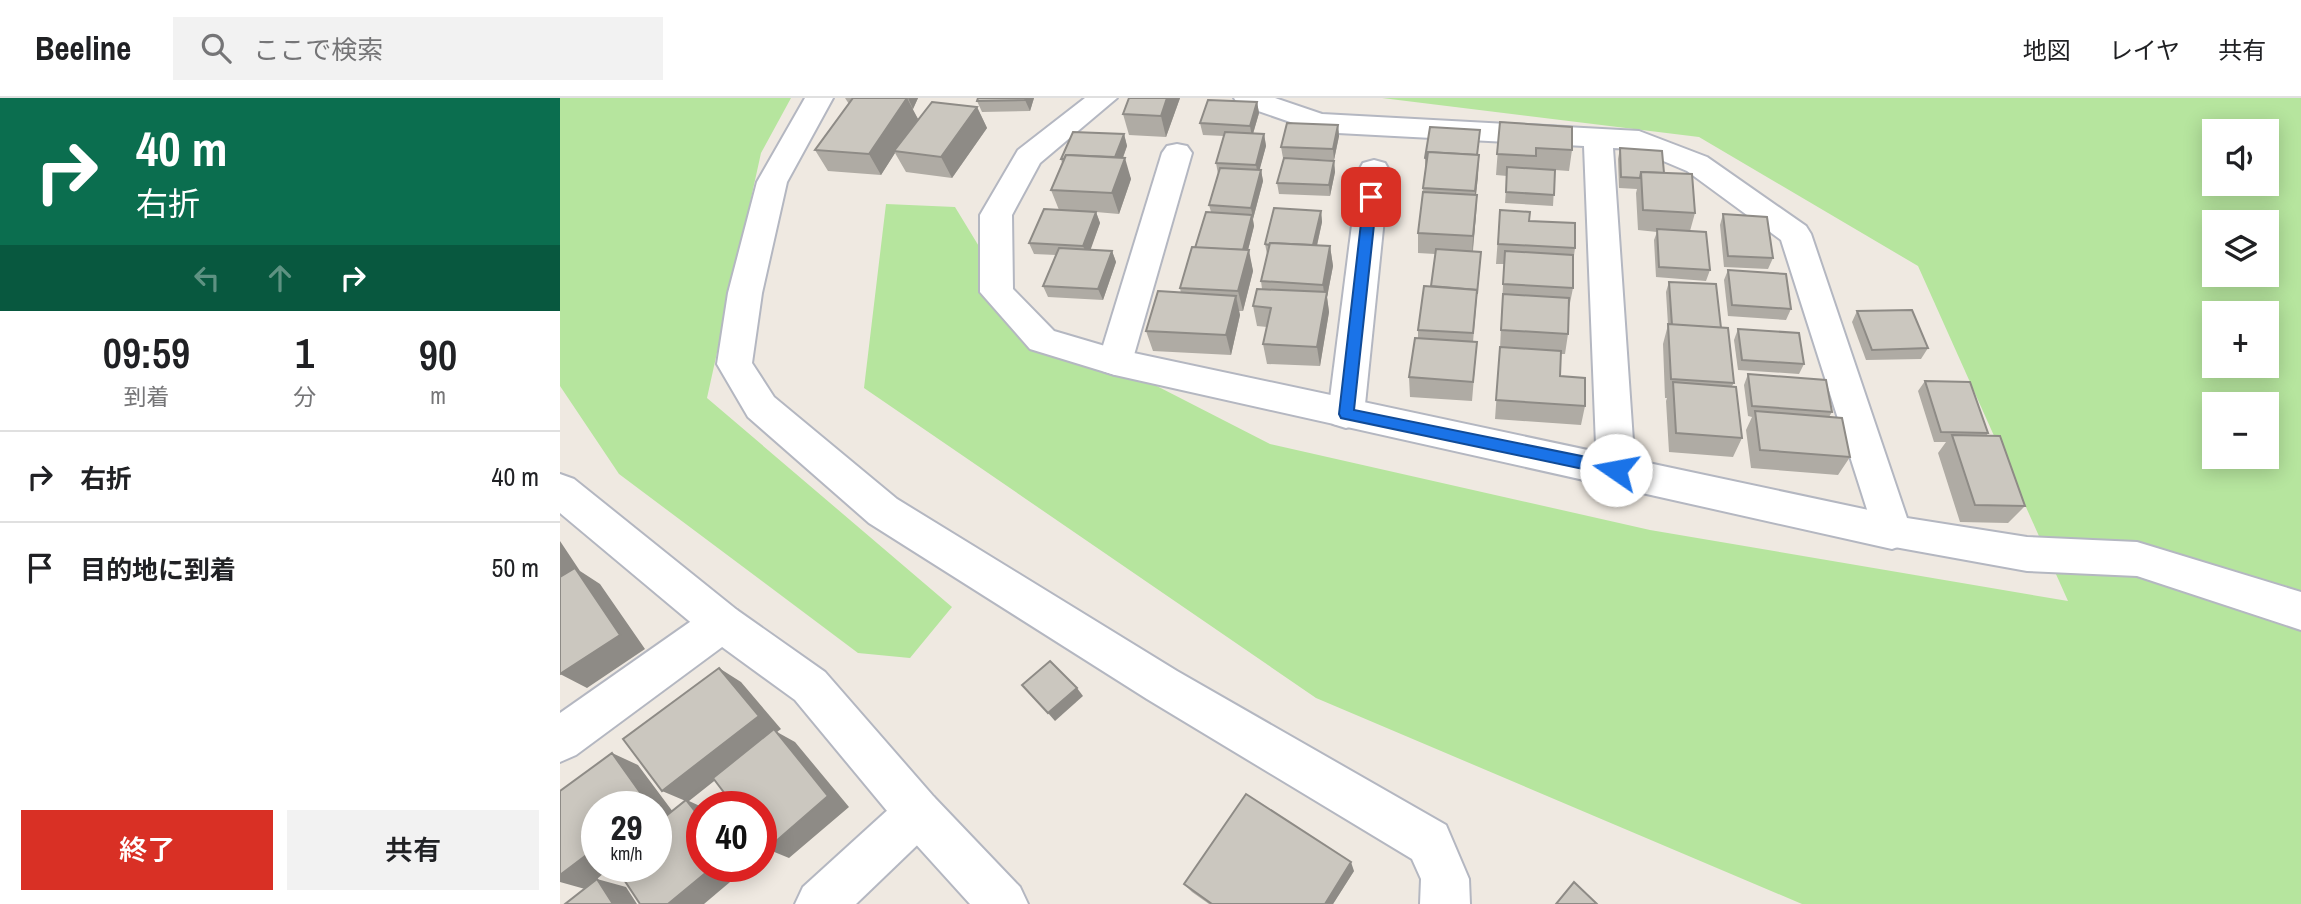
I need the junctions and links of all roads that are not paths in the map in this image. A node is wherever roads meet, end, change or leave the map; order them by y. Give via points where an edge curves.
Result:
1 (819, 98) edge
2 (1103, 98) edge
3 (1248, 98) edge
4 (1598, 137) junction
5 (1177, 153) dead end
6 (1374, 170) dead end
7 (1115, 362) junction
8 (1346, 414) junction
9 (1616, 470) junction
10 (561, 493) edge
11 (1892, 532) junction
12 (2301, 611) edge
13 (722, 622) junction
14 (560, 740) edge
15 (918, 813) junction
16 (820, 904) edge
17 (1003, 904) edge
18 (1445, 904) edge

1 - 18 street via 772,183 745,293 734,364 761,407 883,511 1162,685 1429,842 1445,879
2 - 7 street via 1028,157 1002,203 996,215 997,292 1042,340
3 - 4 street via 1319,122
4 - 9 street
4 - 11 street via 1639,140 1697,164 1795,234
5 - 7 street
6 - 8 street
7 - 8 street
8 - 9 street
9 - 11 street
10 - 13 street
11 - 12 street via 2026,554 2137,559
13 - 14 street
13 - 15 street via 810,686
15 - 16 street
15 - 17 street

